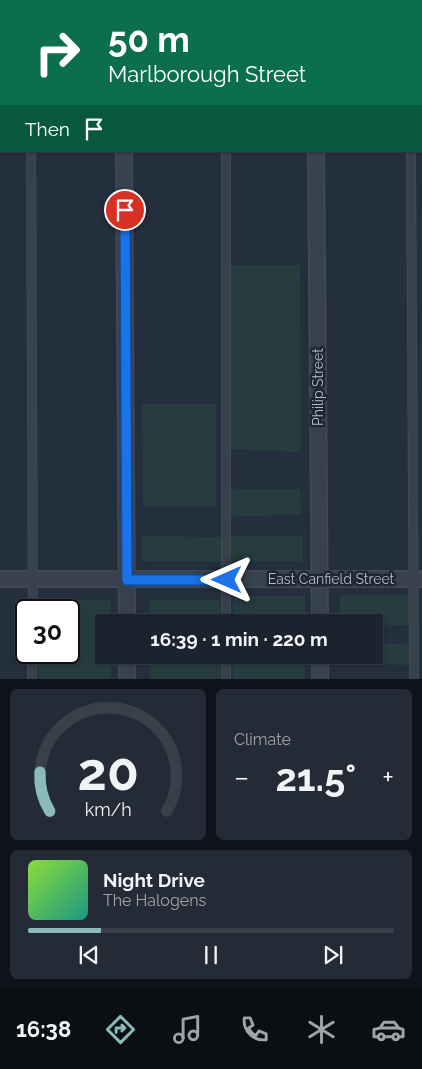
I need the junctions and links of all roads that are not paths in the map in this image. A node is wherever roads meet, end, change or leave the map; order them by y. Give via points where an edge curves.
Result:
1 (32, 152) edge
2 (124, 152) edge
3 (226, 152) edge
4 (316, 152) edge
5 (411, 152) edge
6 (0, 579) edge
7 (33, 579) junction
8 (320, 579) junction
9 (418, 579) edge
10 (127, 580) junction
11 (227, 580) junction
12 (32, 599) edge
13 (127, 614) edge
14 (226, 614) edge
15 (320, 614) edge
16 (32, 664) edge
17 (127, 664) edge
18 (226, 664) edge
19 (320, 664) edge
20 (32, 679) edge
21 (127, 679) edge
22 (226, 679) edge
23 (320, 679) edge
24 (414, 679) edge

1 - 7 lane
2 - 10 street
3 - 11 lane
4 - 8 street, Philip Street
5 - 9 lane
6 - 7 street, East Canfield Street
7 - 10 street, East Canfield Street
7 - 12 lane
8 - 9 street, East Canfield Street
8 - 11 street, East Canfield Street
8 - 15 street, Philip Street
9 - 24 lane
10 - 11 street, East Canfield Street
10 - 13 street
11 - 14 lane
16 - 20 lane
17 - 21 street
18 - 22 lane
19 - 23 street

